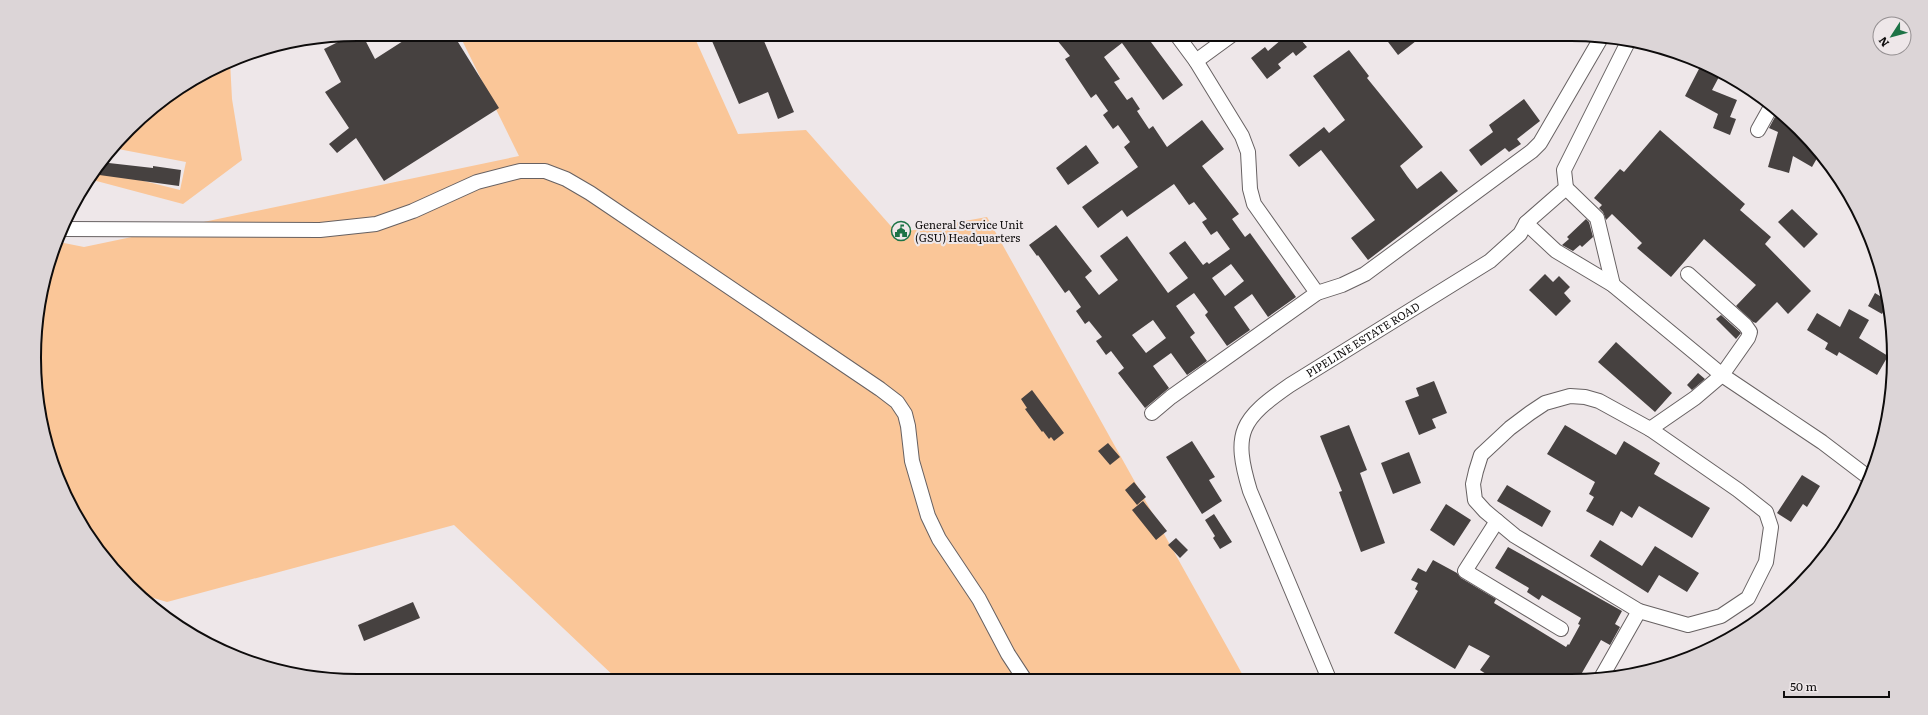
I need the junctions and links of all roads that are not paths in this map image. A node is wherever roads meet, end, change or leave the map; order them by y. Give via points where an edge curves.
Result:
1 (1181, 41) edge
2 (1223, 41) edge
3 (1598, 43) edge
4 (1626, 46) edge
5 (1196, 61) junction
6 (1769, 111) edge
7 (1758, 130) dead end
8 (1566, 188) junction
9 (1526, 223) junction
10 (68, 229) edge
11 (1688, 274) dead end
12 (1613, 285) junction
13 (1317, 293) junction
14 (1722, 375) junction
15 (1152, 413) dead end
16 (1650, 429) junction
17 (1865, 474) edge
18 (1497, 521) junction
19 (1639, 611) junction
20 (1562, 629) dead end
21 (1604, 672) edge
22 (1020, 674) edge
23 (1327, 674) edge

1 - 5 street
2 - 5 street
3 - 13 street via 1540,143 1532,151 1365,274
4 - 8 street via 1564,170
5 - 13 street via 1242,136 1248,152 1250,189 1254,204
6 - 7 street
8 - 9 street, PIPELINE ESTATE ROAD
8 - 12 street via 1597,218
9 - 12 street via 1556,251
9 - 23 street, PIPELINE ESTATE ROAD via 1520,234 1490,261 1265,402 1244,428 1240,446 1242,466 1250,491
10 - 22 street via 320,230 376,224 477,182 520,170 544,171 566,179 897,402 905,414 912,461 928,516 939,539 979,599
11 - 14 street via 1750,332
12 - 14 street
13 - 15 street
14 - 16 street via 1695,398
14 - 17 street
16 - 18 street via 1599,401 1585,397 1570,396 1545,403 1510,428 1478,462 1473,484 1475,500
16 - 19 street via 1761,507 1766,512 1771,528 1766,562 1748,598 1721,616 1688,625
18 - 19 street via 1515,536
18 - 20 street via 1465,570
19 - 21 street

